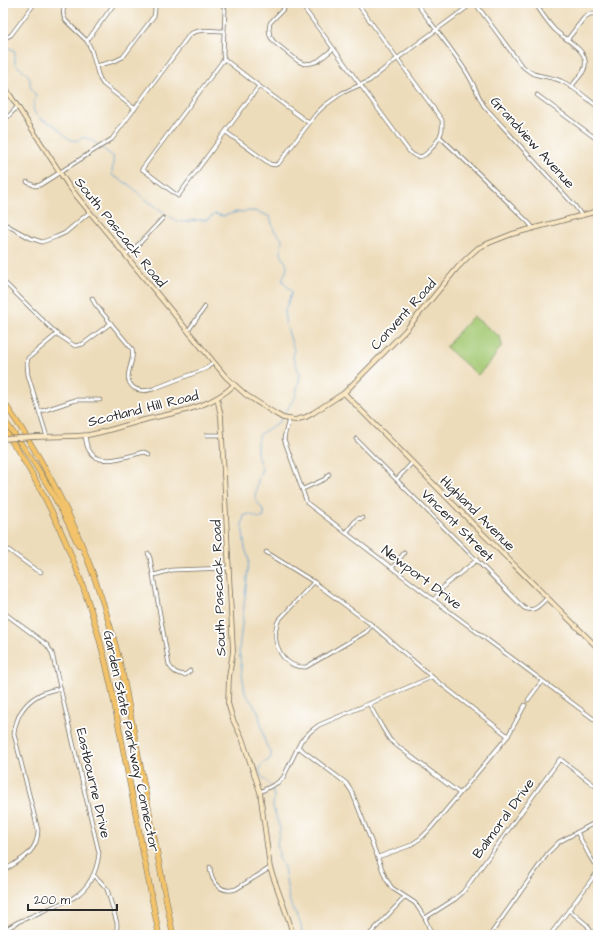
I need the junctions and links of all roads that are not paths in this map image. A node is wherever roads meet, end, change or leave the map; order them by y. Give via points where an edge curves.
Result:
1 (35, 3) edge
2 (66, 3) edge
3 (115, 3) edge
4 (154, 3) edge
5 (227, 3) edge
6 (289, 3) edge
7 (300, 3) edge
8 (357, 3) edge
9 (416, 3) edge
10 (474, 3) edge
11 (535, 3) edge
12 (223, 4) edge
13 (598, 14) edge
14 (224, 31) junction
15 (436, 31) junction
16 (3, 37) edge
17 (567, 40) junction
18 (87, 41) junction
19 (333, 48) junction
20 (398, 58) junction
21 (224, 59) junction
22 (96, 66) junction
23 (3, 84) edge
24 (258, 86) junction
25 (361, 86) junction
26 (571, 86) junction
27 (537, 95) dead end
28 (18, 106) junction
29 (598, 106) edge
30 (135, 109) junction
31 (3, 122) edge
32 (309, 123) junction
33 (226, 132) junction
34 (440, 137) junction
35 (598, 140) edge
36 (60, 172) junction
37 (27, 182) dead end
38 (598, 211) edge
39 (90, 212) junction
40 (582, 216) junction
41 (163, 218) dead end
42 (3, 223) edge
43 (533, 228) junction
44 (126, 256) junction
45 (3, 281) edge
46 (92, 298) dead end
47 (205, 307) dead end
48 (111, 323) junction
49 (188, 331) junction
50 (57, 334) junction
51 (213, 362) junction
52 (234, 385) junction
53 (344, 393) junction
54 (217, 398) junction
55 (100, 400) dead end
56 (3, 401) edge
57 (39, 412) junction
58 (3, 419) edge
59 (288, 419) junction
60 (3, 428) edge
61 (85, 435) junction
62 (208, 435) dead end
63 (47, 436) junction
64 (222, 436) junction
65 (3, 439) edge
66 (356, 439) dead end
67 (149, 454) dead end
68 (412, 463) junction
69 (329, 474) dead end
70 (397, 478) junction
71 (302, 489) junction
72 (363, 518) dead end
73 (346, 533) junction
74 (3, 546) edge
75 (266, 552) dead end
76 (148, 553) dead end
77 (404, 553) dead end
78 (477, 560) junction
79 (229, 568) junction
80 (392, 568) junction
81 (41, 572) dead end
82 (154, 575) junction
83 (314, 582) junction
84 (97, 583) junction
85 (548, 598) junction
86 (434, 600) junction
87 (3, 612) edge
88 (372, 625) junction
89 (598, 648) edge
90 (190, 671) dead end
91 (432, 677) junction
92 (542, 681) junction
93 (61, 688) junction
94 (528, 700) dead end
95 (368, 704) junction
96 (525, 705) dead end
97 (595, 720) dead end
98 (508, 736) junction
99 (298, 747) junction
100 (598, 788) edge
101 (260, 792) junction
102 (459, 793) junction
103 (598, 821) edge
104 (577, 832) junction
105 (378, 857) junction
106 (210, 867) dead end
107 (270, 868) junction
108 (3, 871) edge
109 (598, 871) edge
110 (93, 876) junction
111 (405, 897) junction
112 (569, 910) junction
113 (425, 918) junction
114 (3, 931) edge
115 (116, 932) dead end
116 (159, 935) edge
117 (172, 935) edge
118 (293, 935) edge
119 (369, 935) edge
120 (432, 935) edge
121 (490, 935) edge
122 (550, 935) edge
123 (593, 935) edge

1 - 16 street via 11,35
2 - 18 street via 63,13 66,21
3 - 18 street
4 - 22 street via 154,16 126,54 118,60
5 - 12 street
6 - 19 street via 270,23 270,36 274,42 304,64 318,61
7 - 19 street
8 - 20 street
9 - 15 street, Grandview Avenue
10 - 15 street
10 - 26 street via 527,70
11 - 17 street via 555,30
12 - 14 street
13 - 17 street via 590,14 584,18
14 - 21 street
14 - 30 street via 200,30 190,34
15 - 20 street
15 - 40 street, Grandview Avenue via 468,75 484,106
17 - 26 street via 579,49 585,60 583,72
18 - 22 street
19 - 25 street
20 - 25 street
20 - 34 street via 442,120
21 - 24 street
21 - 33 street via 142,169 178,196
22 - 30 street via 103,84
23 - 28 street, South Pascack Road
24 - 32 street
24 - 33 street
25 - 32 street via 332,99
25 - 34 street via 412,154 421,157 426,155
26 - 29 street
27 - 35 street
28 - 31 street
28 - 36 street, South Pascack Road
30 - 36 street via 112,139
32 - 33 street via 275,166
34 - 43 street
36 - 37 street via 40,185 35,186
36 - 39 street, South Pascack Road
38 - 40 street, Convent Road
39 - 42 street via 65,233 42,242
39 - 44 street, South Pascack Road
40 - 43 street, Convent Road
41 - 44 street
43 - 53 street, Convent Road via 478,248 446,281 406,330
44 - 49 street, South Pascack Road
45 - 50 street
46 - 48 street
47 - 49 street
48 - 50 street via 78,346
48 - 51 street via 132,349 128,378 140,391 153,389 200,371
49 - 51 street, South Pascack Road
50 - 57 street via 28,358 28,375
51 - 52 street, South Pascack Road
52 - 54 street, Scotland Hill Road
52 - 59 street via 276,414
53 - 59 street, Convent Road via 306,417
53 - 68 street, Highland Avenue
54 - 61 street, Scotland Hill Road via 183,412
54 - 64 street, South Pascack Road
55 - 57 street via 72,400
56 - 84 highway via 61,498
57 - 63 street
58 - 84 highway via 53,495
59 - 71 street, Newport Drive via 284,439
60 - 116 highway, Garden State Parkway Connector via 53,512 94,618 114,697
61 - 63 street, Scotland Hill Road
61 - 67 street via 89,451 100,460 109,461 144,452
62 - 64 street
63 - 65 street, Scotland Hill Road, bridge
64 - 79 street, South Pascack Road
66 - 70 street, Vincent Street
68 - 70 street
68 - 85 street, Highland Avenue
69 - 71 street via 325,479
70 - 78 street, Vincent Street
71 - 73 street, Newport Drive via 308,503
72 - 73 street via 357,519
73 - 80 street, Newport Drive
74 - 81 street
75 - 83 street
76 - 82 street
77 - 80 street
78 - 85 street, Vincent Street via 524,608 535,609
78 - 86 street via 445,585
79 - 82 street via 172,570
79 - 101 street, South Pascack Road via 233,651 228,703
80 - 86 street, Newport Drive
82 - 90 street via 169,665 178,674 185,675
83 - 88 street
83 - 88 street via 278,621 275,628 276,644 288,662 306,667 366,632
84 - 117 highway, Garden State Parkway Connector via 123,676
85 - 89 street, Highland Avenue
86 - 92 street, Newport Drive
87 - 93 street, Eastbourne Drive via 50,648
88 - 91 street
91 - 95 street
91 - 98 street
92 - 94 street
92 - 97 street, Newport Drive
93 - 108 street via 31,700 17,721 14,734 38,836 33,850
93 - 110 street, Eastbourne Drive via 99,853
95 - 99 street via 319,725 311,730
95 - 102 street via 390,740
96 - 98 street
98 - 102 street
99 - 101 street via 283,778
99 - 105 street via 346,783
100 - 113 street, Balmoral Drive via 560,759 463,892
101 - 107 street, South Pascack Road
102 - 105 street via 421,838 409,846
103 - 104 street
104 - 109 street
104 - 121 street via 559,842 548,853
105 - 111 street via 392,888
106 - 107 street via 214,881 224,890 230,891
107 - 118 street, South Pascack Road
109 - 112 street
110 - 114 street, Eastbourne Drive via 88,885 73,898
110 - 115 street via 107,889 117,922
111 - 113 street via 415,903
111 - 119 street
112 - 122 street
112 - 123 street via 588,925
113 - 120 street

